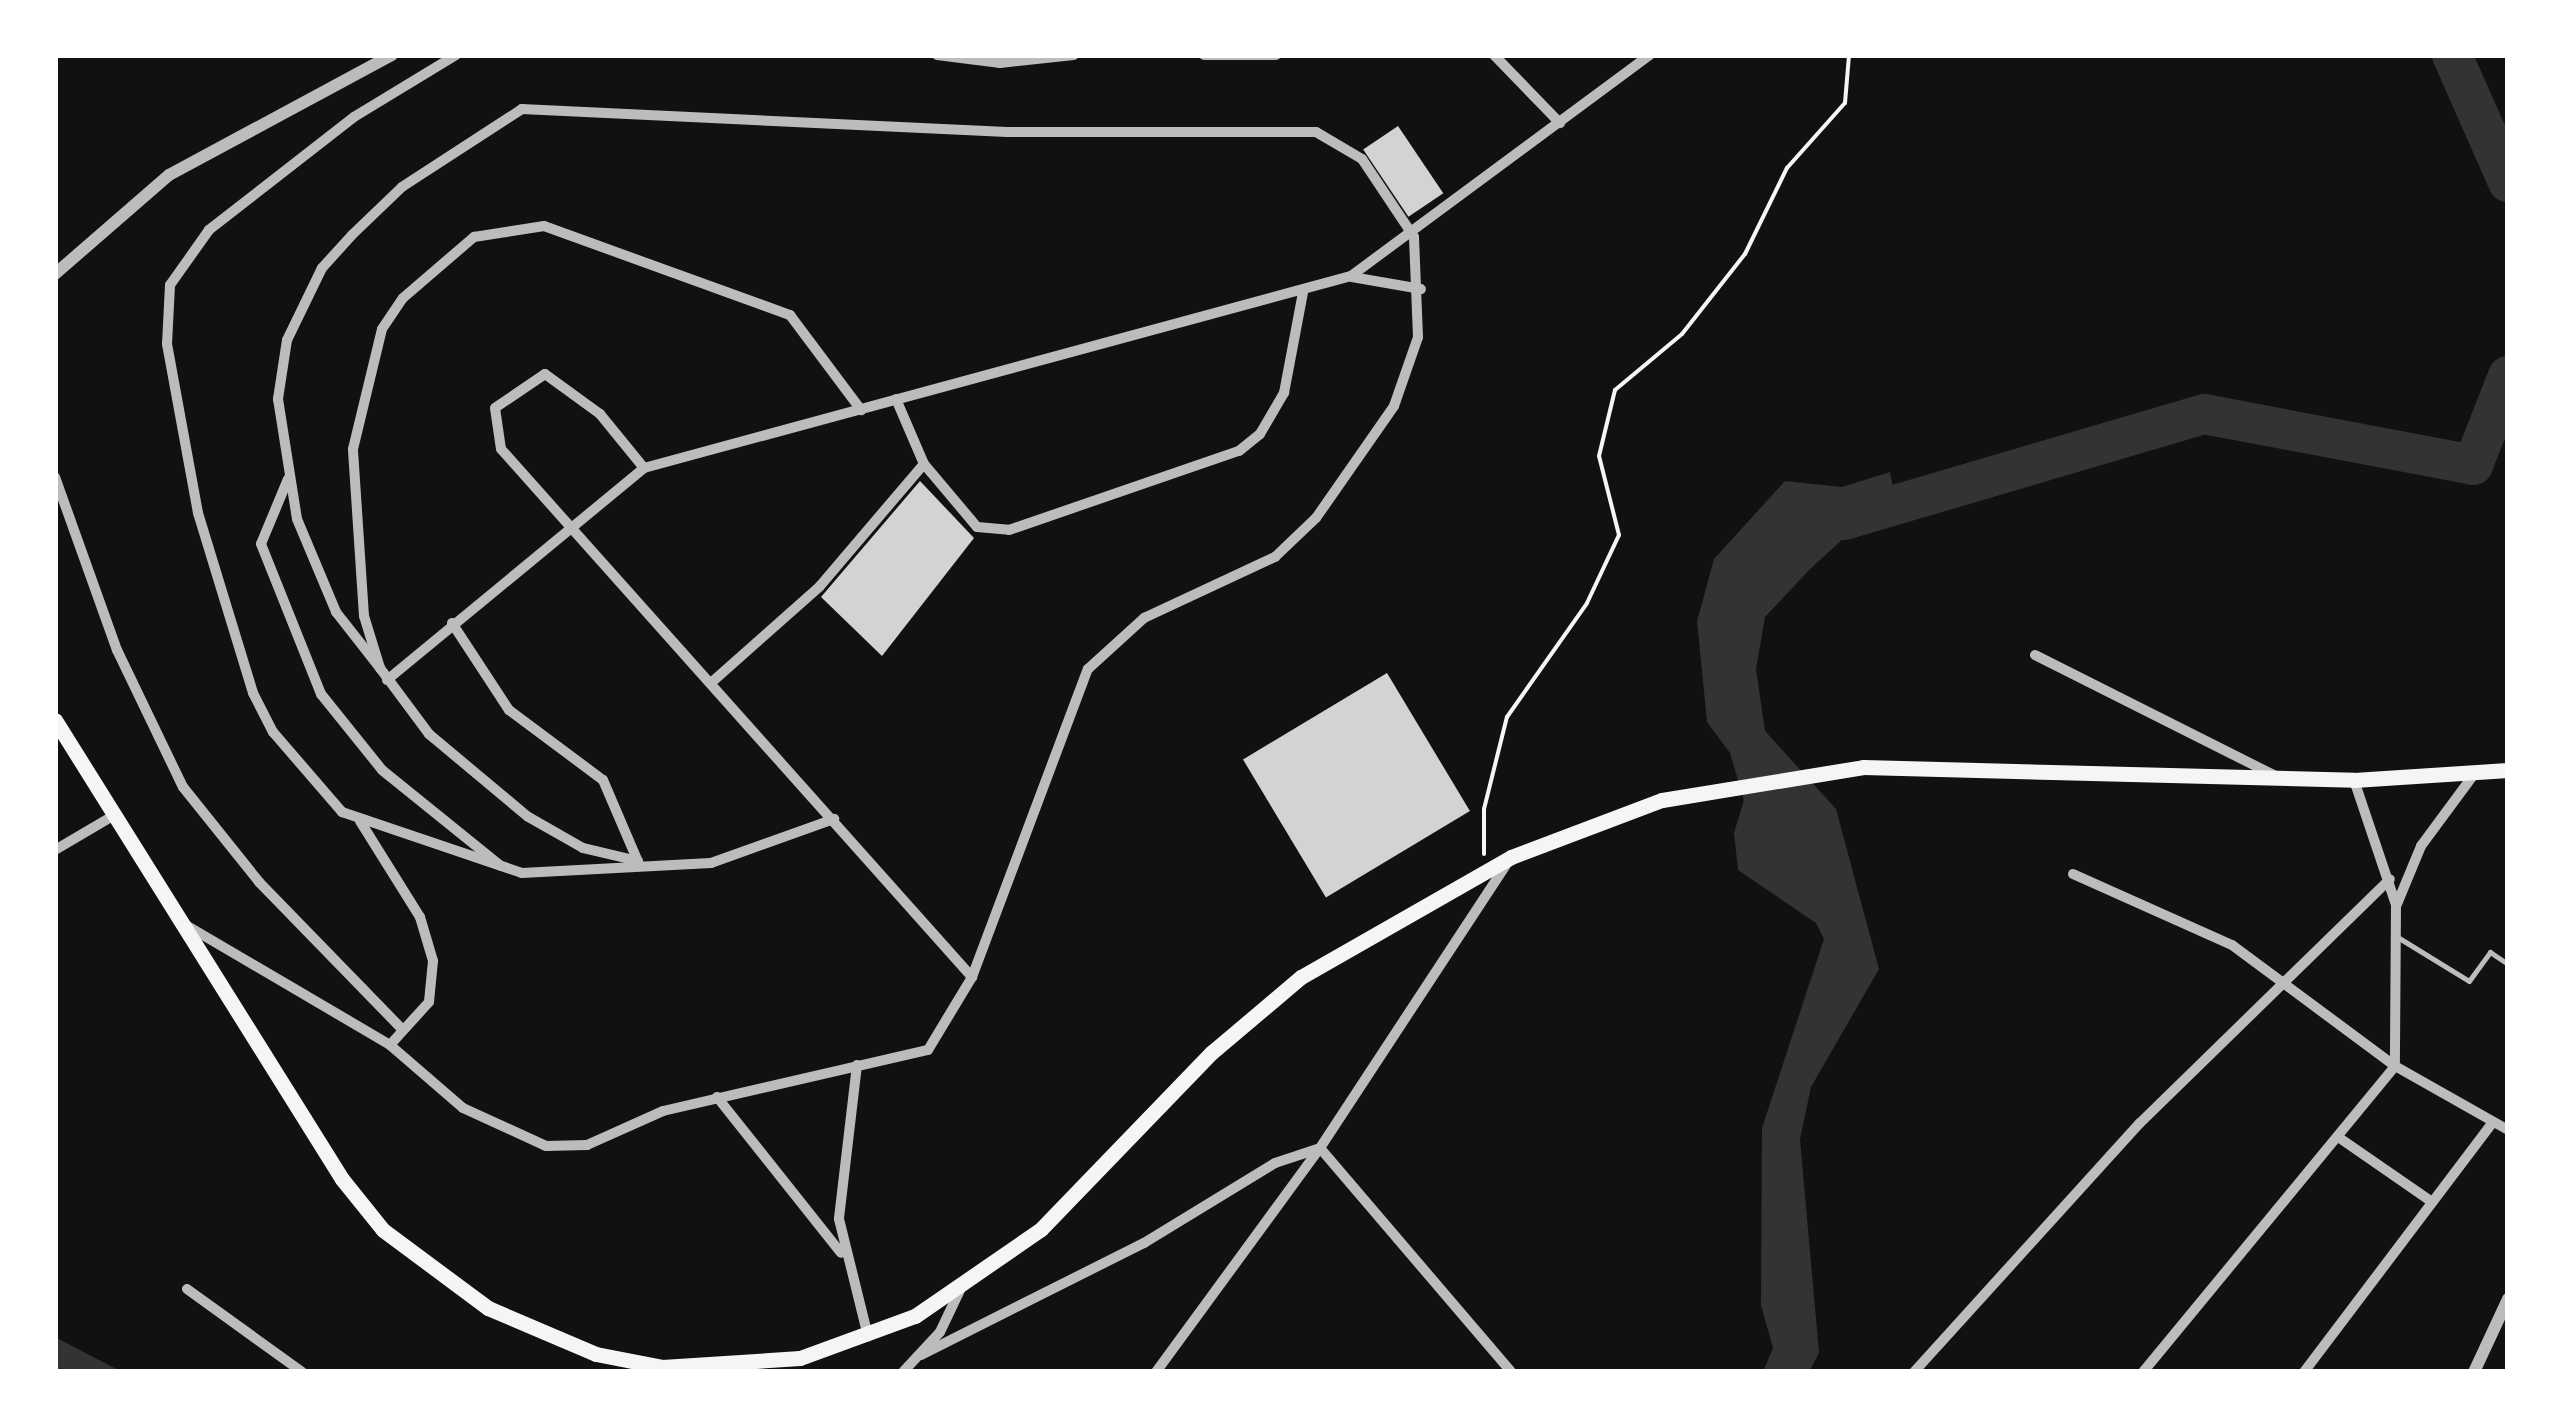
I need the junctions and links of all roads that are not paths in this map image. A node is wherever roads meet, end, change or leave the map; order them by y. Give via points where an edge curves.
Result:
1 (392, 55) edge
2 (456, 55) edge
3 (938, 55) edge
4 (1074, 55) edge
5 (1204, 55) edge
6 (1276, 55) edge
7 (1494, 55) edge
8 (1650, 55) edge
9 (1560, 123) junction
10 (1414, 237) junction
11 (55, 274) edge
12 (1351, 276) junction
13 (1422, 289) junction
14 (1303, 292) junction
15 (896, 399) junction
16 (862, 410) junction
17 (924, 464) junction
18 (644, 468) junction
19 (55, 478) edge
20 (288, 478) junction
21 (571, 530) junction
22 (452, 623) junction
23 (2035, 656) dead end
24 (380, 668) junction
25 (386, 680) junction
26 (712, 682) junction
27 (55, 720) edge
28 (2508, 770) edge
29 (2475, 773) junction
30 (2280, 778) junction
31 (2354, 780) junction
32 (116, 814) junction
33 (358, 819) junction
34 (834, 819) junction
35 (55, 850) edge
36 (1511, 857) junction
37 (640, 865) junction
38 (506, 870) junction
39 (2073, 874) dead end
40 (2390, 879) junction
41 (2396, 905) junction
42 (183, 923) junction
43 (2396, 937) junction
44 (2508, 964) edge
45 (972, 977) junction
46 (2285, 978) junction
47 (403, 1030) junction
48 (390, 1044) junction
49 (856, 1065) junction
50 (2395, 1066) junction
51 (717, 1098) junction
52 (2494, 1122) junction
53 (2508, 1130) edge
54 (2341, 1139) junction
55 (1320, 1148) junction
56 (2432, 1202) junction
57 (841, 1254) junction
58 (960, 1288) junction
59 (188, 1289) dead end
60 (2508, 1300) edge
61 (868, 1336) junction
62 (922, 1355) junction
63 (302, 1372) edge
64 (902, 1372) edge
65 (1156, 1372) edge
66 (1511, 1372) edge
67 (1914, 1372) edge
68 (2142, 1372) edge
69 (2304, 1372) edge
70 (2474, 1372) edge

1 - 11 street via 169,176 98,227
2 - 33 street via 354,117 210,230 177,266 166,314 198,513 239,657 273,732 317,791
3 - 4 street via 1000,64
5 - 6 street
7 - 9 street
8 - 9 street
9 - 10 street
10 - 12 street
10 - 13 street
10 - 20 street via 1362,159 1316,132 1008,132 522,109 402,186 322,268 280,374
12 - 13 street
12 - 14 street
13 - 45 street via 1408,376 1316,518 1274,557 1144,618 1088,669
14 - 15 street
14 - 17 street via 1284,393 1239,452 1009,530 977,527
15 - 16 street
15 - 17 street
16 - 18 street
16 - 24 street via 821,344 790,315 544,226 474,237 403,298 382,330 353,450 364,616
17 - 26 street via 820,586
18 - 21 street
18 - 21 street via 562,384 545,374 518,386 495,408 501,448
19 - 47 street via 117,650 183,787 259,882
20 - 24 street via 328,595
20 - 38 street via 260,544 321,694 382,770
21 - 22 street
21 - 26 street
22 - 25 street
22 - 37 street via 509,710 603,780
23 - 30 street
24 - 25 street
25 - 37 street via 430,734 527,816 583,848
26 - 34 street
27 - 32 main road
28 - 29 main road
29 - 31 main road
29 - 41 street via 2421,846
30 - 31 main road
30 - 36 main road via 1863,768 1706,788
31 - 40 street
32 - 35 street
32 - 42 main road
33 - 38 street
33 - 47 street via 420,916 433,961 429,1002
34 - 37 street via 766,850
34 - 45 street
36 - 55 street
36 - 58 main road via 1301,977 1199,1064 1042,1229
37 - 38 street via 551,877
39 - 46 street via 2181,919
40 - 41 street
40 - 46 street
41 - 43 street
42 - 48 street
42 - 61 main road via 342,1179 383,1230 488,1308 596,1354 662,1367 762,1364
43 - 44 lane via 2468,980 2490,952
43 - 50 street
45 - 49 street via 928,1050
46 - 50 street
46 - 67 street
47 - 48 street
48 - 51 street via 463,1108 546,1146 587,1145
49 - 51 street
49 - 57 street
50 - 52 street
50 - 54 street
51 - 57 street
52 - 53 street
52 - 56 street
54 - 56 street
54 - 68 street
55 - 62 street via 1274,1163 1144,1243
55 - 65 street
55 - 66 street
56 - 69 street
57 - 61 street
58 - 61 main road
58 - 62 street
59 - 63 street
60 - 70 street
62 - 64 street

